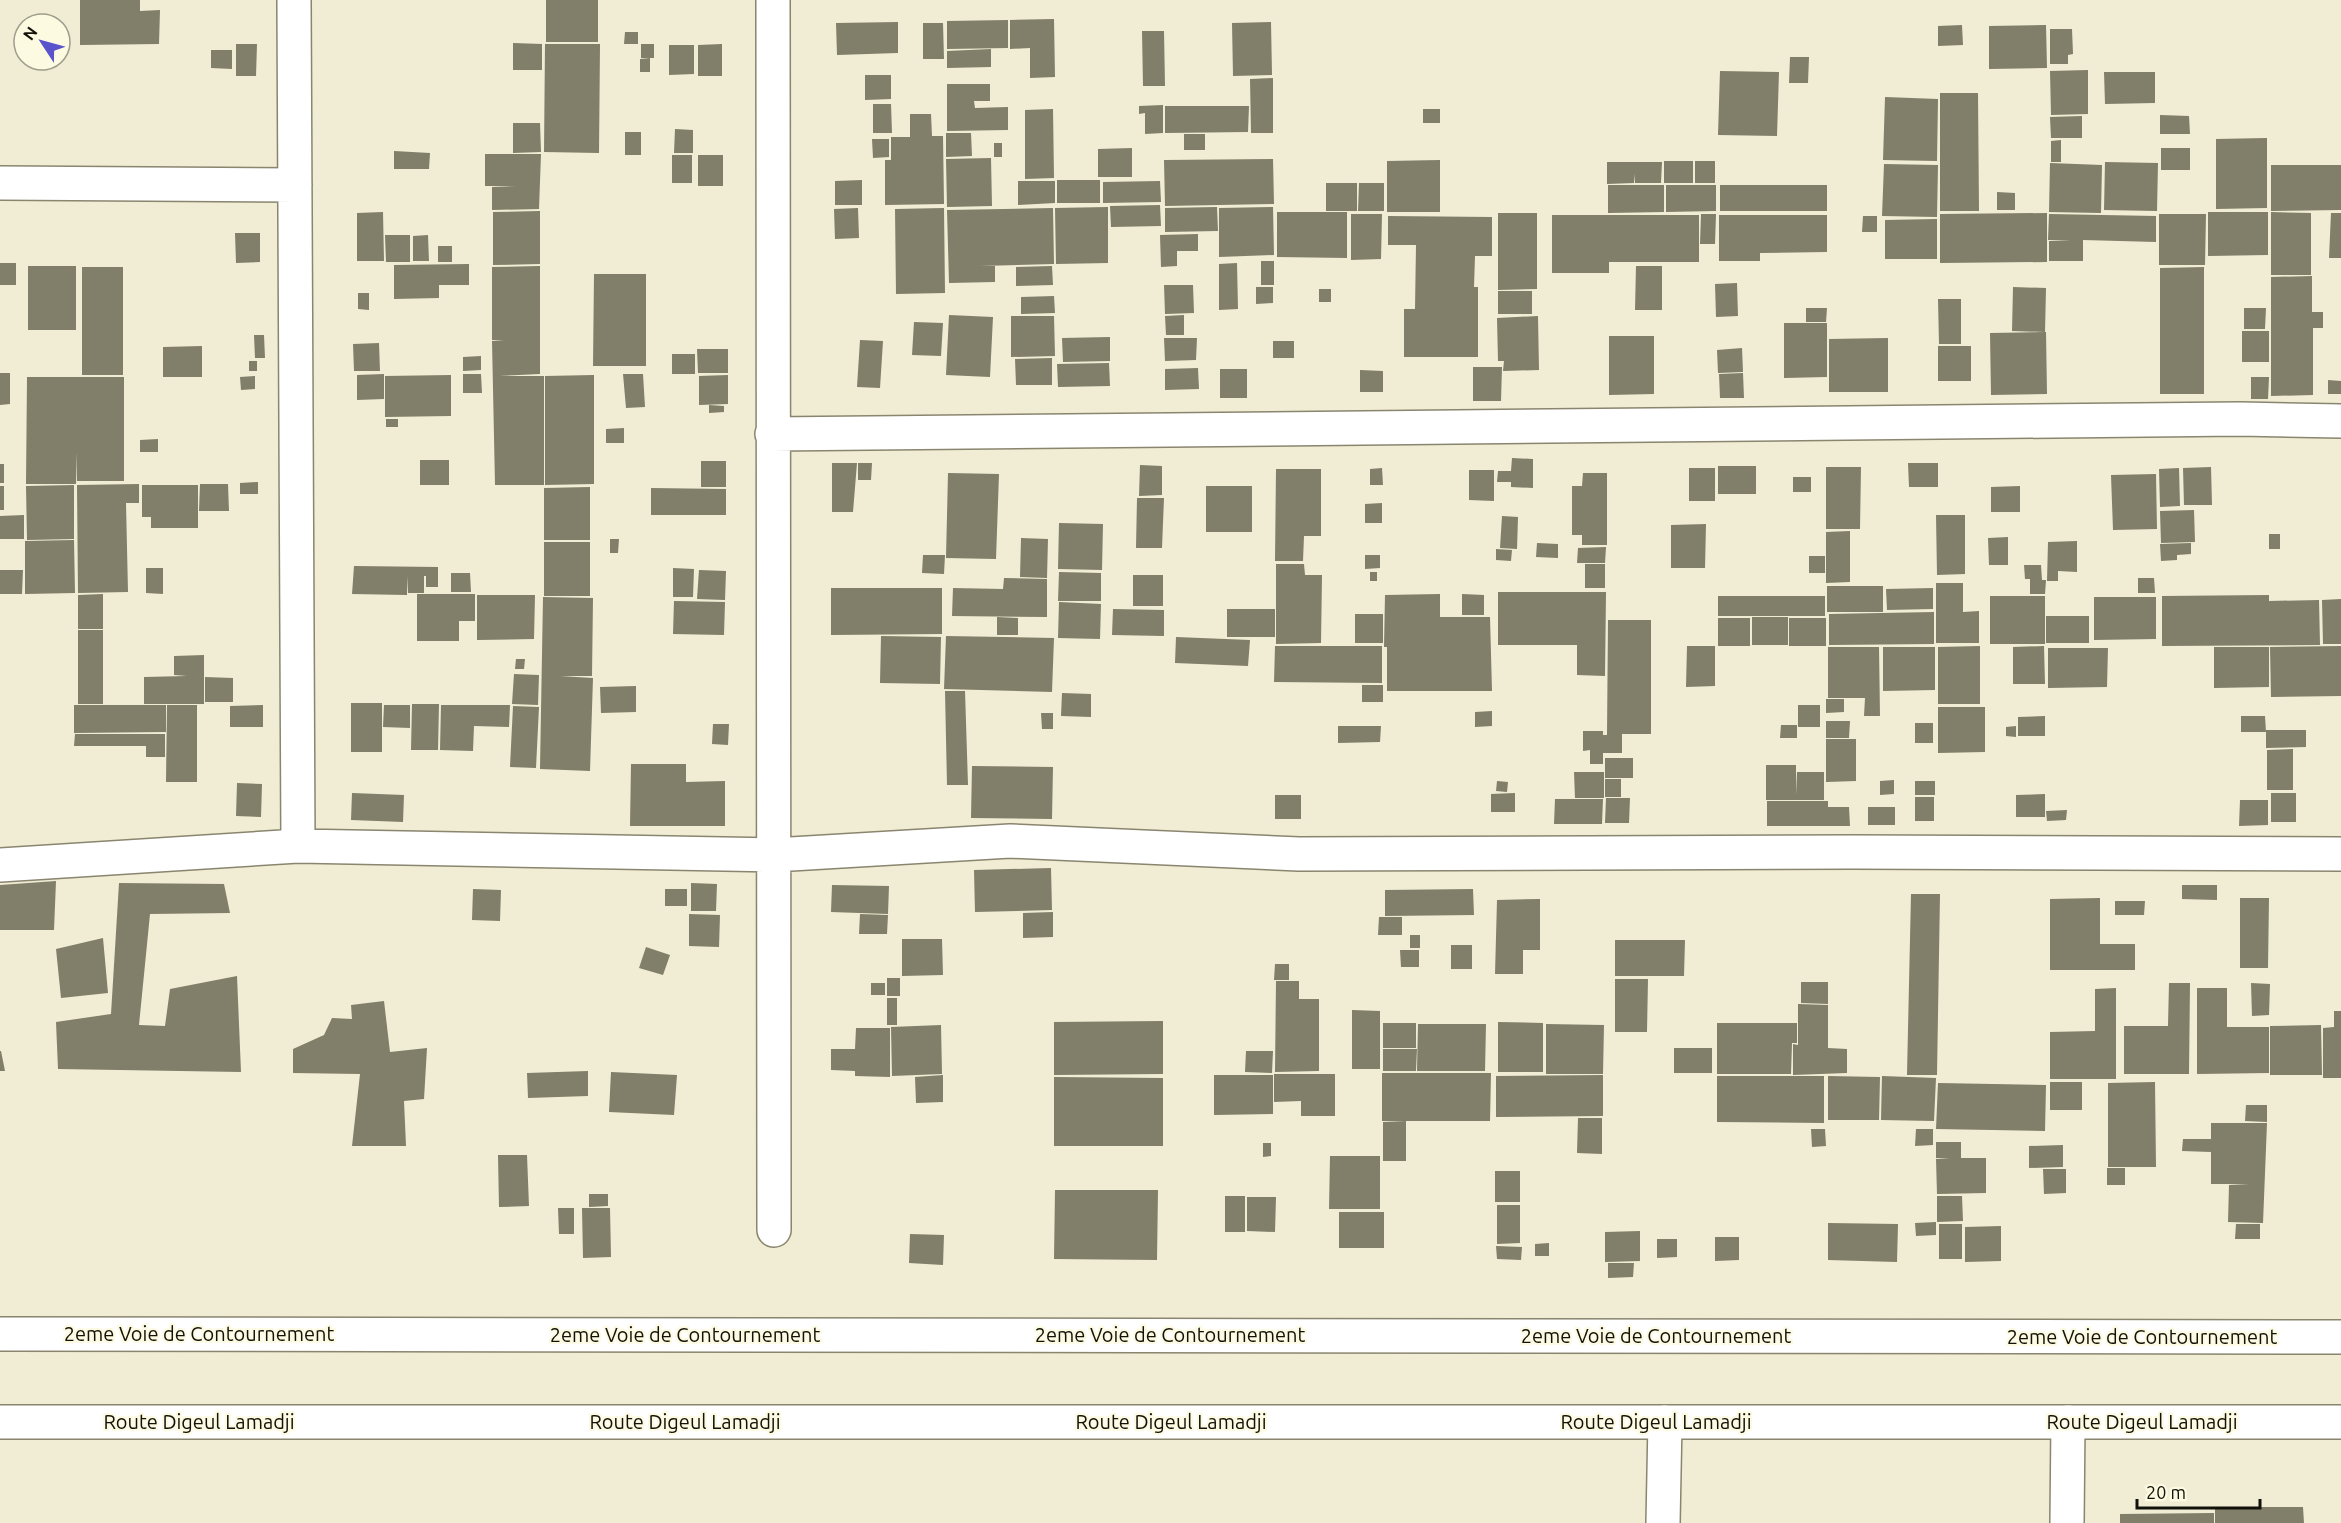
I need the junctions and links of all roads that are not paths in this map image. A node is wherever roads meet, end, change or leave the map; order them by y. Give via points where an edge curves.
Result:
1 (294, 0) edge
2 (773, 0) edge
3 (0, 183) edge
4 (296, 185) junction
5 (2341, 421) edge
6 (772, 434) junction
7 (298, 846) junction
8 (2341, 854) edge
9 (774, 855) junction
10 (0, 865) edge
11 (774, 1230) dead end
12 (0, 1334) edge
13 (2341, 1337) edge
14 (0, 1422) edge
15 (1665, 1422) junction
16 (2068, 1422) junction
17 (2341, 1422) edge
18 (1663, 1523) edge
19 (2067, 1523) edge

1 - 4 street
2 - 6 street
3 - 4 street
4 - 7 street
5 - 6 street
6 - 9 street
7 - 9 street
7 - 10 street
8 - 9 street via 1299,854 1010,841
9 - 11 street
12 - 13 street, 2eme Voie de Contournement
14 - 15 street, Route Digeul Lamadji
15 - 16 street, Route Digeul Lamadji
15 - 18 street
16 - 17 street, Route Digeul Lamadji
16 - 19 street

